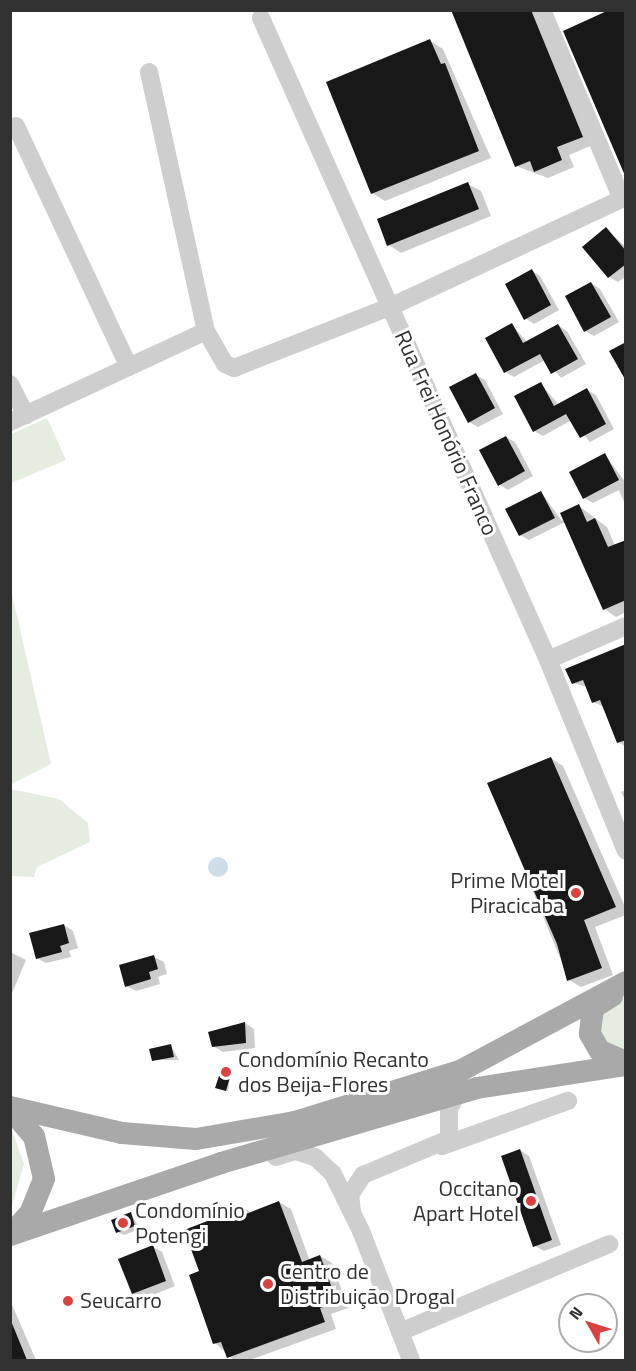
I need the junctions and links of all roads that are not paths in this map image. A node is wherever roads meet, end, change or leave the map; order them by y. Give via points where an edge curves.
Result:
1 (542, 10) edge
2 (261, 18) dead end
3 (149, 72) dead end
4 (16, 126) dead end
5 (624, 198) edge
6 (390, 307) junction
7 (206, 331) junction
8 (129, 367) junction
9 (10, 384) edge
10 (18, 418) edge
11 (626, 626) edge
12 (548, 660) junction
13 (626, 851) edge
14 (626, 982) edge
15 (626, 987) edge
16 (626, 1064) edge
17 (457, 1094) junction
18 (568, 1101) dead end
19 (10, 1109) edge
20 (452, 1123) junction
21 (482, 1131) junction
22 (196, 1139) junction
23 (442, 1146) junction
24 (257, 1152) junction
25 (324, 1164) junction
26 (377, 1168) junction
27 (189, 1174) junction
28 (354, 1216) junction
29 (10, 1234) edge
30 (609, 1244) dead end
31 (400, 1332) junction
32 (411, 1360) edge

1 - 5 street
2 - 6 street, Rua Frei Honório Franco
3 - 7 street
4 - 8 street
5 - 6 street
6 - 7 street via 245,366 225,364
6 - 12 street, Rua Frei Honório Franco
7 - 8 street
8 - 10 street
9 - 10 street
11 - 12 street
12 - 13 street, Rua Frei Honório Franco
14 - 22 main road via 428,1085 306,1120
15 - 16 main road via 593,1008 588,1025 600,1051
16 - 17 main road
17 - 20 street via 449,1109
17 - 24 main road
18 - 21 street
19 - 22 main road via 122,1133
19 - 29 main road via 34,1136 44,1179 31,1212
20 - 21 street
20 - 23 street
21 - 23 street
22 - 27 main road
23 - 26 street
24 - 25 street via 271,1158 295,1152
24 - 27 main road
25 - 26 street via 343,1173
25 - 28 street
26 - 28 street via 352,1189
27 - 29 main road
28 - 31 street
30 - 31 street
31 - 32 street

